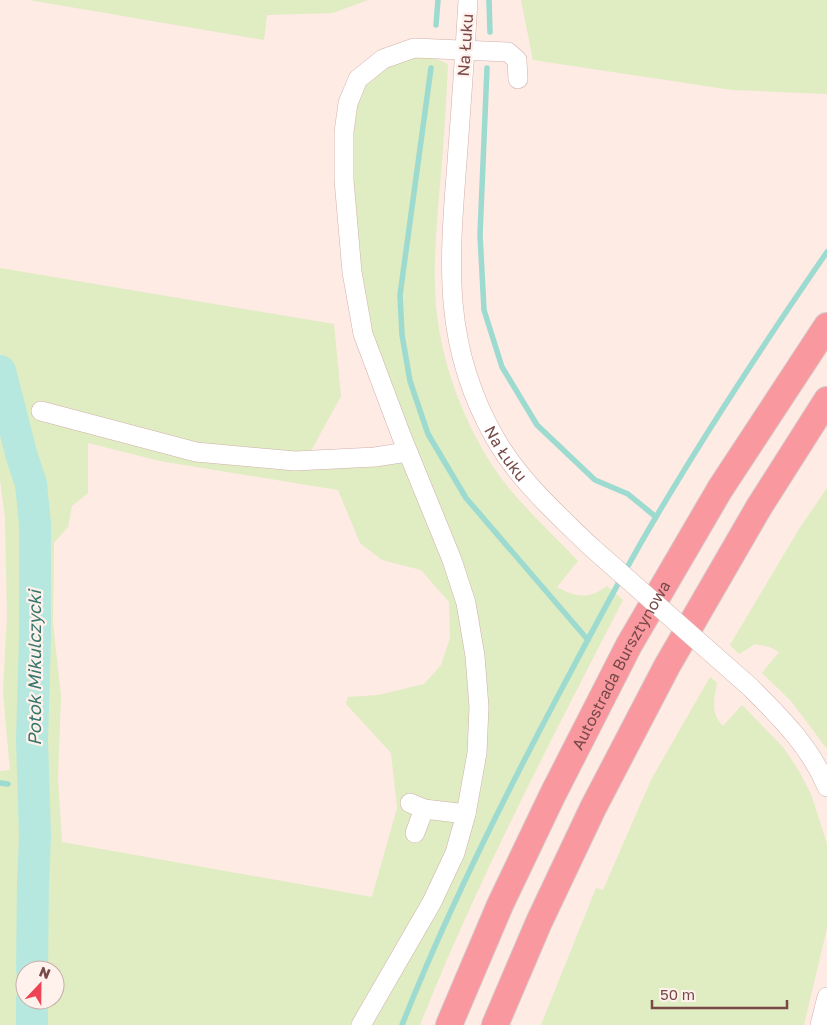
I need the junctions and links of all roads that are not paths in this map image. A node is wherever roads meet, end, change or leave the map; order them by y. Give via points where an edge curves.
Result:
1 (468, 0) edge
2 (465, 49) junction
3 (518, 79) dead end
4 (827, 326) edge
5 (827, 400) edge
6 (41, 410) dead end
7 (407, 452) junction
8 (827, 787) edge
9 (466, 814) junction
10 (414, 833) dead end
11 (827, 998) edge
12 (361, 1025) edge
13 (449, 1025) edge
14 (495, 1025) edge
15 (820, 1025) edge

1 - 2 street, Na Łuku
2 - 3 street via 508,52 517,60
2 - 7 street via 414,48 383,59 358,79 348,104 344,132 344,180 363,334
2 - 8 street, Na Łuku, bridge via 450,244 452,304 462,360 481,410 509,460 547,504 749,686 805,746
4 - 13 highway, Autostrada Bursztynowa via 720,489 629,646 500,905
5 - 14 highway via 759,507 667,666 593,808
6 - 7 street via 196,452 295,461
7 - 9 street via 452,560 466,603 475,656 479,707 477,753
9 - 10 street via 417,806
9 - 12 street via 454,853 432,902
11 - 15 street

